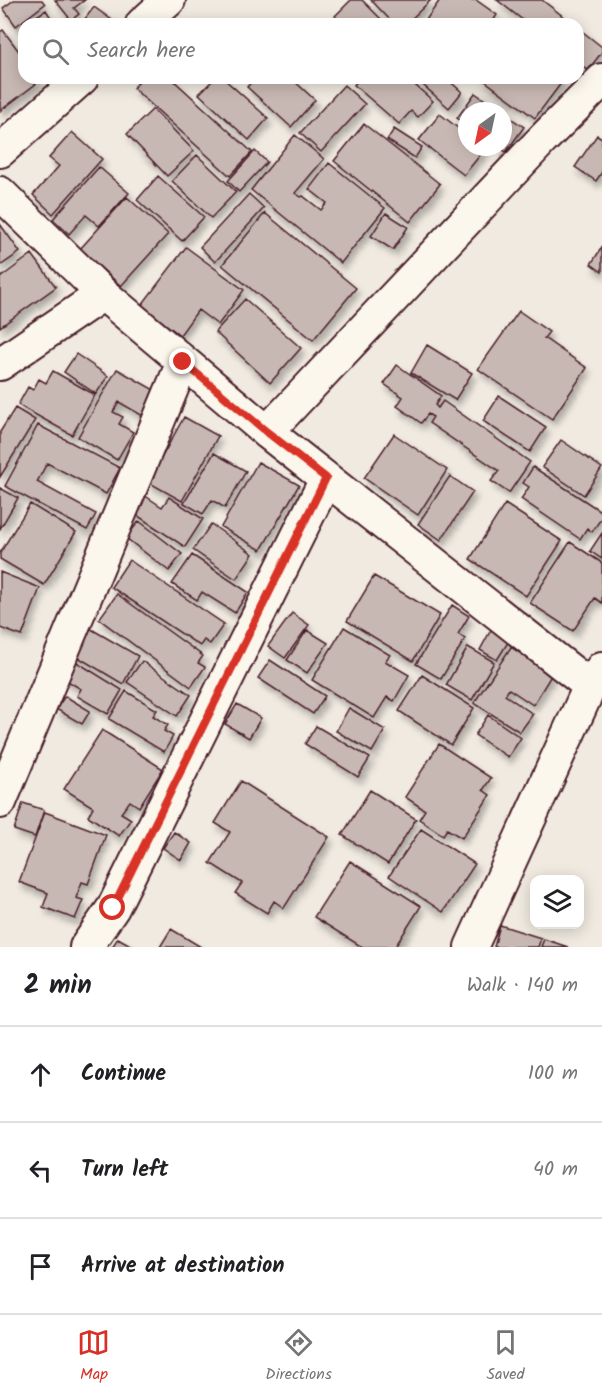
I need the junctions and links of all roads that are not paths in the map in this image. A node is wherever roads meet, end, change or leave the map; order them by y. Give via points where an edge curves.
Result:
1 (169, 0) edge
2 (149, 18) edge
3 (602, 80) edge
4 (75, 84) edge
5 (0, 151) edge
6 (0, 193) edge
7 (103, 294) junction
8 (183, 362) junction
9 (0, 363) edge
10 (267, 432) junction
11 (326, 478) junction
12 (596, 677) edge
13 (0, 802) edge
14 (86, 947) edge
15 (471, 947) edge

1 - 2 street
3 - 10 street
4 - 5 street
6 - 7 street
7 - 8 street
7 - 9 street
8 - 10 street
8 - 13 street
10 - 11 street
11 - 12 street
11 - 14 street via 113,908
12 - 15 street

